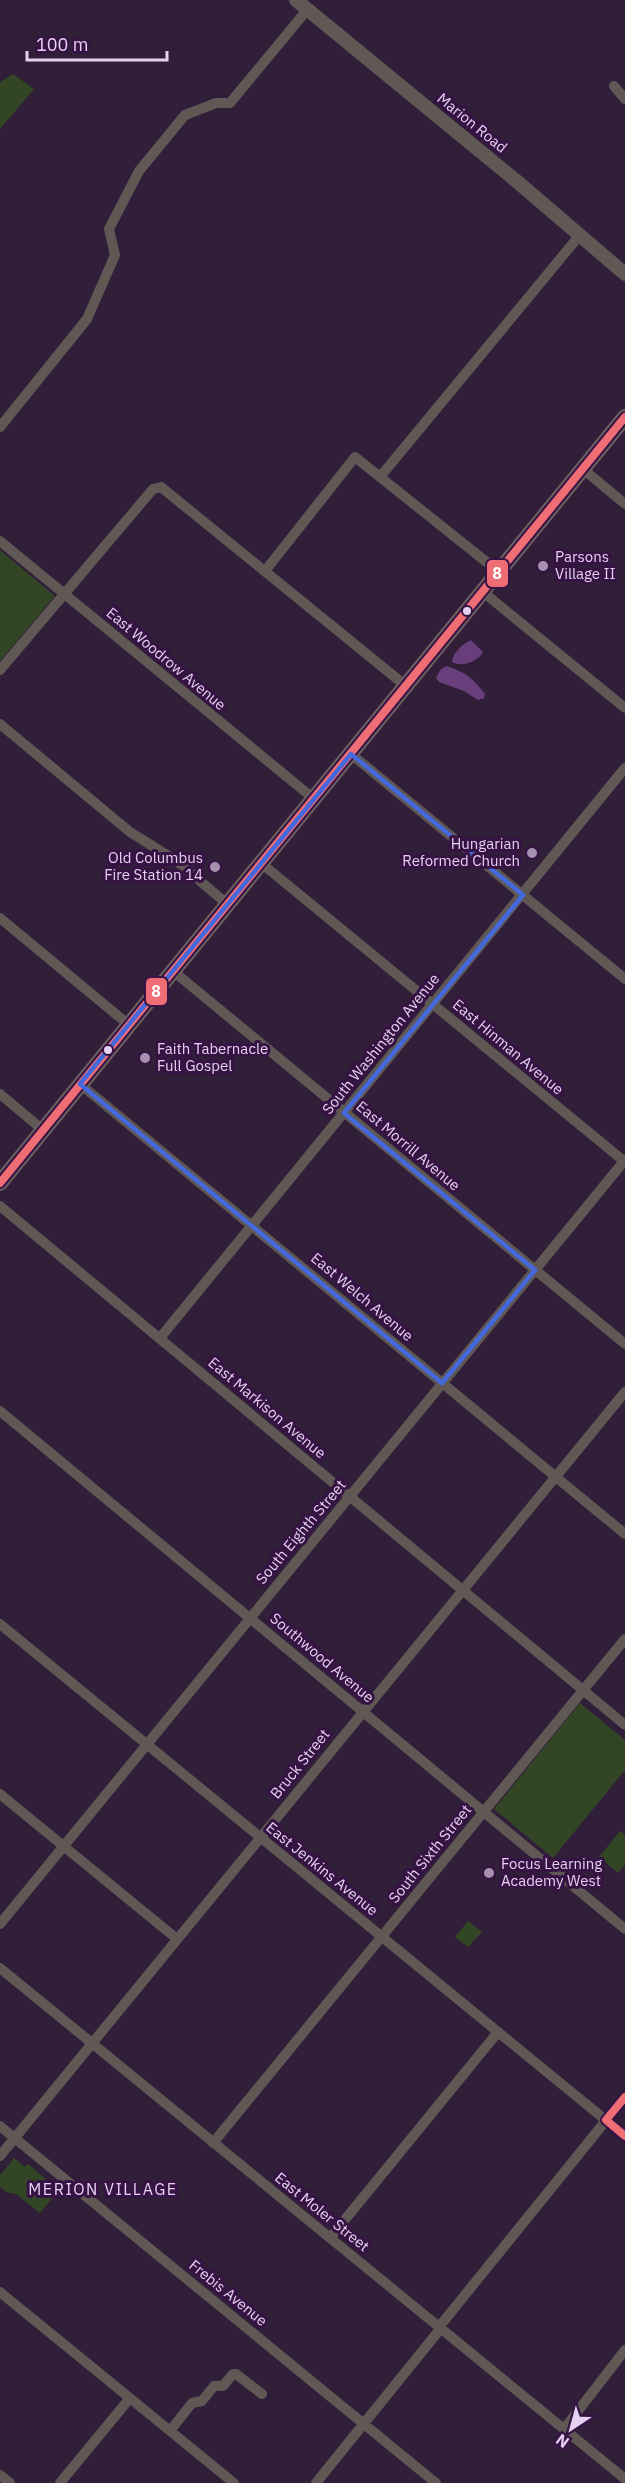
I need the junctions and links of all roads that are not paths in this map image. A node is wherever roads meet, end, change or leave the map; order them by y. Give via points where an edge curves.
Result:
1 (296, 0) edge
2 (307, 10) junction
3 (614, 86) dead end
4 (625, 99) edge
5 (579, 236) junction
6 (625, 274) edge
7 (625, 417) edge
8 (0, 427) edge
9 (583, 469) junction
10 (380, 477) junction
11 (625, 504) edge
12 (0, 541) edge
13 (265, 571) junction
14 (499, 572) junction
15 (483, 592) junction
16 (64, 593) junction
17 (0, 670) edge
18 (406, 686) junction
19 (625, 708) edge
20 (0, 724) edge
21 (351, 754) junction
22 (625, 768) edge
23 (314, 799) junction
24 (261, 863) junction
25 (523, 895) junction
26 (227, 904) junction
27 (0, 918) edge
28 (173, 971) junction
29 (625, 980) edge
30 (433, 1004) junction
31 (129, 1025) junction
32 (80, 1083) junction
33 (0, 1094) edge
34 (344, 1113) junction
35 (43, 1130) junction
36 (625, 1161) edge
37 (0, 1183) edge
38 (0, 1206) edge
39 (252, 1226) junction
40 (535, 1270) junction
41 (157, 1336) junction
42 (625, 1344) edge
43 (442, 1383) junction
44 (625, 1392) edge
45 (0, 1411) edge
46 (555, 1476) junction
47 (350, 1496) junction
48 (625, 1534) edge
49 (462, 1590) junction
50 (250, 1618) junction
51 (0, 1624) edge
52 (625, 1639) edge
53 (583, 1690) junction
54 (363, 1711) junction
55 (625, 1725) edge
56 (147, 1745) junction
57 (0, 1794) edge
58 (484, 1812) junction
59 (260, 1838) junction
60 (64, 1846) junction
61 (0, 1924) edge
62 (625, 1929) edge
63 (382, 1937) junction
64 (177, 1939) junction
65 (0, 1968) edge
66 (498, 2032) junction
67 (92, 2043) junction
68 (625, 2097) edge
69 (606, 2120) junction
70 (0, 2126) edge
71 (625, 2136) edge
72 (15, 2138) junction
73 (213, 2143) junction
74 (0, 2156) edge
75 (330, 2238) junction
76 (0, 2292) edge
77 (440, 2328) junction
78 (625, 2350) edge
79 (262, 2394) dead end
80 (130, 2398) junction
81 (365, 2424) junction
82 (564, 2429) junction
83 (170, 2431) junction
84 (0, 2475) edge
85 (625, 2479) edge
86 (10, 2483) edge
87 (60, 2483) edge
88 (234, 2483) edge
89 (316, 2483) edge
90 (436, 2483) edge

1 - 2 street, Marion Road
2 - 5 street, Marion Road
2 - 8 street via 230,103 216,103 184,115 139,171 109,229 115,255 87,319
3 - 4 street
5 - 6 street, Marion Road
5 - 10 street
7 - 9 main road
9 - 11 street
9 - 14 main road
10 - 13 street via 355,457
10 - 14 street
12 - 16 street, East Woodrow Avenue
13 - 16 street via 164,489 157,488
13 - 18 street
14 - 15 main road
15 - 18 main road
15 - 19 street
16 - 17 street
16 - 23 street, East Woodrow Avenue
18 - 21 main road
20 - 26 street via 130,832 178,862
21 - 23 main road
21 - 25 street
22 - 25 street, South Washington Avenue
23 - 24 main road
24 - 26 main road
24 - 30 street, East Hinman Avenue
25 - 29 street
25 - 30 street, South Washington Avenue
26 - 28 main road
27 - 31 street
28 - 31 main road
28 - 34 street, East Morrill Avenue
30 - 34 street, South Washington Avenue
30 - 36 street, East Hinman Avenue
31 - 32 main road
32 - 35 main road
32 - 39 street, East Welch Avenue
33 - 35 street
34 - 39 street, South Washington Avenue
34 - 40 street, East Morrill Avenue
35 - 37 main road
36 - 40 street, South Eighth Street
38 - 41 street, East Markison Avenue
39 - 41 street, South Washington Avenue
39 - 43 street, East Welch Avenue
40 - 42 street, East Morrill Avenue
40 - 43 street, South Eighth Street
41 - 47 street, East Markison Avenue
43 - 46 street, East Welch Avenue
43 - 47 street, South Eighth Street
44 - 46 street, Bruck Street
45 - 50 street, Southwood Avenue
46 - 48 street, East Welch Avenue
46 - 49 street, Bruck Street
47 - 49 street, East Markison Avenue
47 - 50 street, South Eighth Street
49 - 53 street, East Markison Avenue
49 - 54 street, Bruck Street
50 - 54 street, Southwood Avenue
50 - 56 street, South Eighth Street
51 - 56 street, East Jenkins Avenue
52 - 53 street, South Sixth Street
53 - 55 street, East Markison Avenue
53 - 58 street, South Sixth Street
54 - 58 street, Southwood Avenue
54 - 59 street, Bruck Street
56 - 59 street, East Jenkins Avenue
56 - 60 street, South Eighth Street
57 - 60 street
58 - 62 street, Southwood Avenue
58 - 63 street, South Sixth Street
59 - 63 street, East Jenkins Avenue
59 - 64 street, Bruck Street
60 - 61 street, South Eighth Street
60 - 64 street
63 - 66 street, East Jenkins Avenue
63 - 73 street, South Sixth Street
64 - 67 street, Bruck Street
65 - 67 street, East Moler Street
66 - 69 street, East Jenkins Avenue
66 - 75 street
67 - 72 street, Bruck Street
67 - 73 street, East Moler Street
68 - 69 street
69 - 71 street, East Jenkins Avenue
69 - 77 street
70 - 72 street, Frebis Avenue
72 - 74 street, Bruck Street
72 - 81 street, Frebis Avenue
73 - 75 street, East Moler Street
75 - 77 street, East Moler Street
76 - 80 street
77 - 81 street
77 - 82 street, East Moler Street
78 - 82 street
79 - 83 street via 233,2374 223,2386 214,2386 202,2401 192,2403
80 - 83 street
80 - 87 street
81 - 89 street
81 - 90 street, Frebis Avenue
82 - 85 street, East Moler Street
83 - 88 street
84 - 86 street

